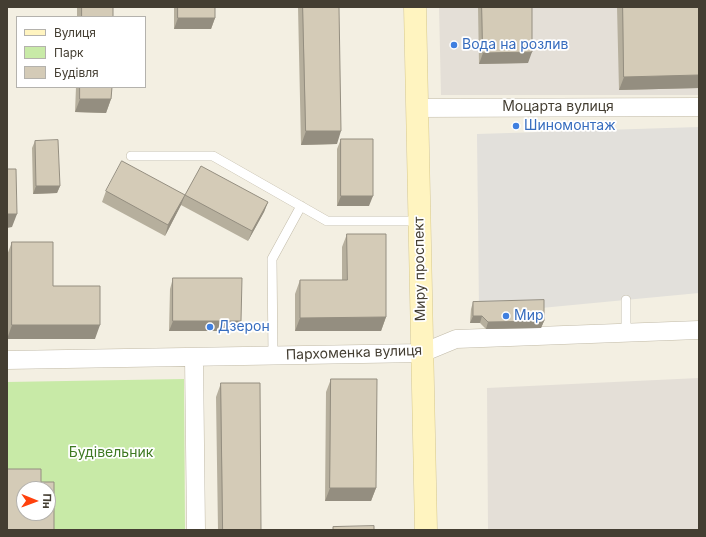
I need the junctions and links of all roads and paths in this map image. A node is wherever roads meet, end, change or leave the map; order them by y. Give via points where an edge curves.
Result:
1 (415, 7) edge
2 (699, 107) edge
3 (416, 108) junction
4 (131, 156) dead end
5 (301, 206) junction
6 (419, 220) junction
7 (626, 300) dead end
8 (699, 330) edge
9 (626, 333) junction
10 (422, 353) junction
11 (273, 356) junction
12 (194, 358) junction
13 (7, 360) edge
14 (196, 530) edge
15 (426, 530) edge

1 - 3 main road, Миру проспект
2 - 3 street, Моцарта вулиця
3 - 6 main road, Миру проспект
4 - 5 lane via 213,156
5 - 6 lane via 327,221
5 - 11 lane via 272,259
6 - 10 main road, Миру проспект
7 - 9 lane
8 - 9 street, Пархоменка вулиця
9 - 10 street, Пархоменка вулиця via 456,339
10 - 11 street, Пархоменка вулиця
10 - 15 main road, Миру проспект
11 - 12 street, Пархоменка вулиця
12 - 13 street, Пархоменка вулиця
12 - 14 street

